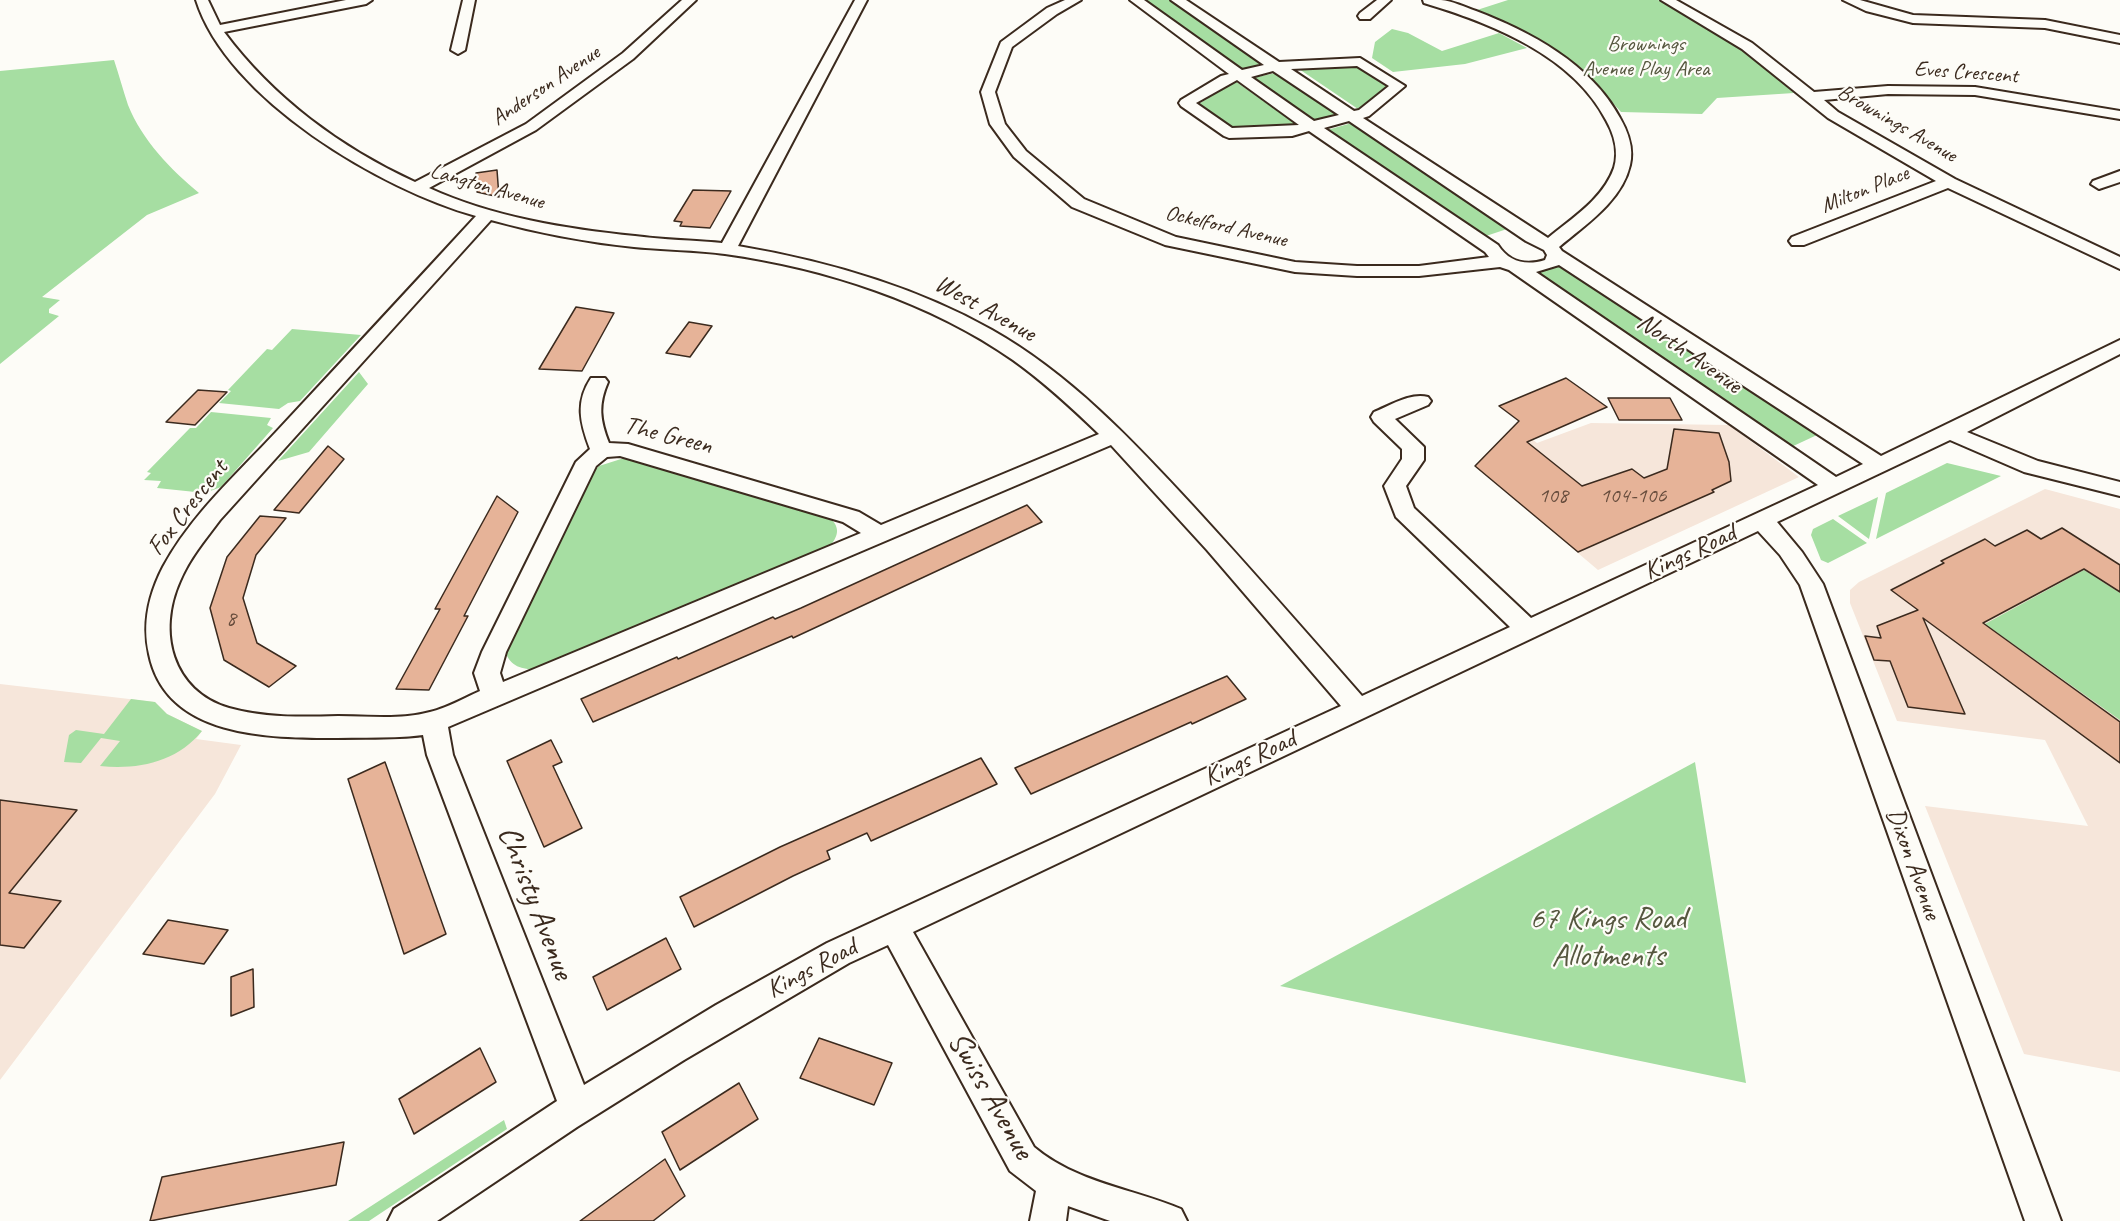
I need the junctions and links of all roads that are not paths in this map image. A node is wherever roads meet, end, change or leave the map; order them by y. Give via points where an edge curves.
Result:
1 (202, 0) edge
2 (366, 0) edge
3 (469, 0) edge
4 (690, 0) edge
5 (861, 0) edge
6 (1075, 0) edge
7 (1136, 0) edge
8 (1177, 0) edge
9 (1385, 0) edge
10 (1429, 0) edge
11 (1667, 0) edge
12 (1849, 0) edge
13 (1365, 16) dead end
14 (218, 29) junction
15 (2120, 39) edge
16 (458, 50) dead end
17 (1275, 66) junction
18 (1238, 75) junction
19 (1809, 97) junction
20 (2120, 115) edge
21 (1353, 118) junction
22 (1313, 128) junction
23 (2120, 176) edge
24 (1949, 182) junction
25 (2099, 184) dead end
26 (414, 189) junction
27 (487, 214) junction
28 (1532, 237) junction
29 (1798, 241) dead end
30 (728, 249) junction
31 (1553, 250) junction
32 (1504, 259) junction
33 (2120, 264) edge
34 (2120, 346) edge
35 (598, 382) dead end
36 (1421, 401) dead end
37 (1950, 432) junction
38 (1113, 436) junction
39 (601, 451) junction
40 (1880, 465) junction
41 (1834, 486) junction
42 (2120, 489) edge
43 (1760, 520) junction
44 (880, 536) junction
45 (1527, 629) junction
46 (495, 698) junction
47 (1358, 708) junction
48 (434, 722) junction
49 (894, 927) junction
50 (576, 1107) junction
51 (1055, 1184) junction
52 (406, 1221) edge
53 (1048, 1221) edge
54 (1168, 1221) edge
55 (2043, 1221) edge

1 - 14 street, Langton Avenue
2 - 14 street
3 - 16 street
4 - 26 street, Anderson Avenue via 628,56 531,126
5 - 30 street
6 - 32 street, Ockelford Avenue via 1006,45 988,92 998,124 1020,154 1078,203 1171,241 1295,267 1419,271
7 - 18 street, North Avenue
8 - 17 street, North Avenue
9 - 13 street
10 - 31 street via 1485,20 1570,68 1600,98 1615,121 1624,144 1621,169 1606,195
11 - 19 street, Brownings Avenue via 1747,46
12 - 15 street via 1922,21 2048,25
14 - 26 street, Langton Avenue via 274,98 354,158
17 - 18 street
17 - 21 street, North Avenue
17 - 21 street via 1360,62 1398,86
18 - 22 street, North Avenue
18 - 22 street via 1186,103 1229,133
19 - 20 street, Eves Crescent via 1888,90 1975,91
19 - 24 street, Brownings Avenue
21 - 22 street
21 - 28 street, North Avenue
22 - 32 street, North Avenue
23 - 25 street
24 - 29 street, Milton Place
24 - 33 street, Brownings Avenue
26 - 27 street, Langton Avenue
27 - 30 street, Langton Avenue via 622,240
27 - 48 street, Fox Crescent via 196,534 164,590 156,626 160,654 174,684 186,698 212,713 282,727
28 - 31 street, North Avenue
28 - 32 street, North Avenue via 1500,238 1493,244
30 - 38 street, West Avenue via 845,277 951,315 1029,364
31 - 32 street via 1554,260 1545,266
31 - 40 street, North Avenue
32 - 41 street, North Avenue
34 - 37 street, Kings Road
35 - 39 street via 588,408
36 - 45 street via 1381,417 1413,447 1413,460 1395,486 1404,512
37 - 40 street, Kings Road
37 - 42 street via 2031,467
38 - 44 street
38 - 47 street, West Avenue via 1200,528
39 - 44 street, The Green via 621,449 851,517
39 - 46 street, The Green via 587,462 494,652 487,673
40 - 41 street, Kings Road
41 - 43 street, Kings Road
43 - 45 street, Kings Road
43 - 55 street, Dixon Avenue via 1793,553 1811,584
44 - 46 street
45 - 47 street, Kings Road
46 - 48 street
47 - 49 street, Kings Road
48 - 50 street, Christy Avenue via 440,755
49 - 50 street, Kings Road via 773,989
49 - 51 street, Swiss Avenue via 1023,1159 1034,1172
50 - 52 street, Kings Road
51 - 53 street
51 - 54 street, Swiss Avenue

